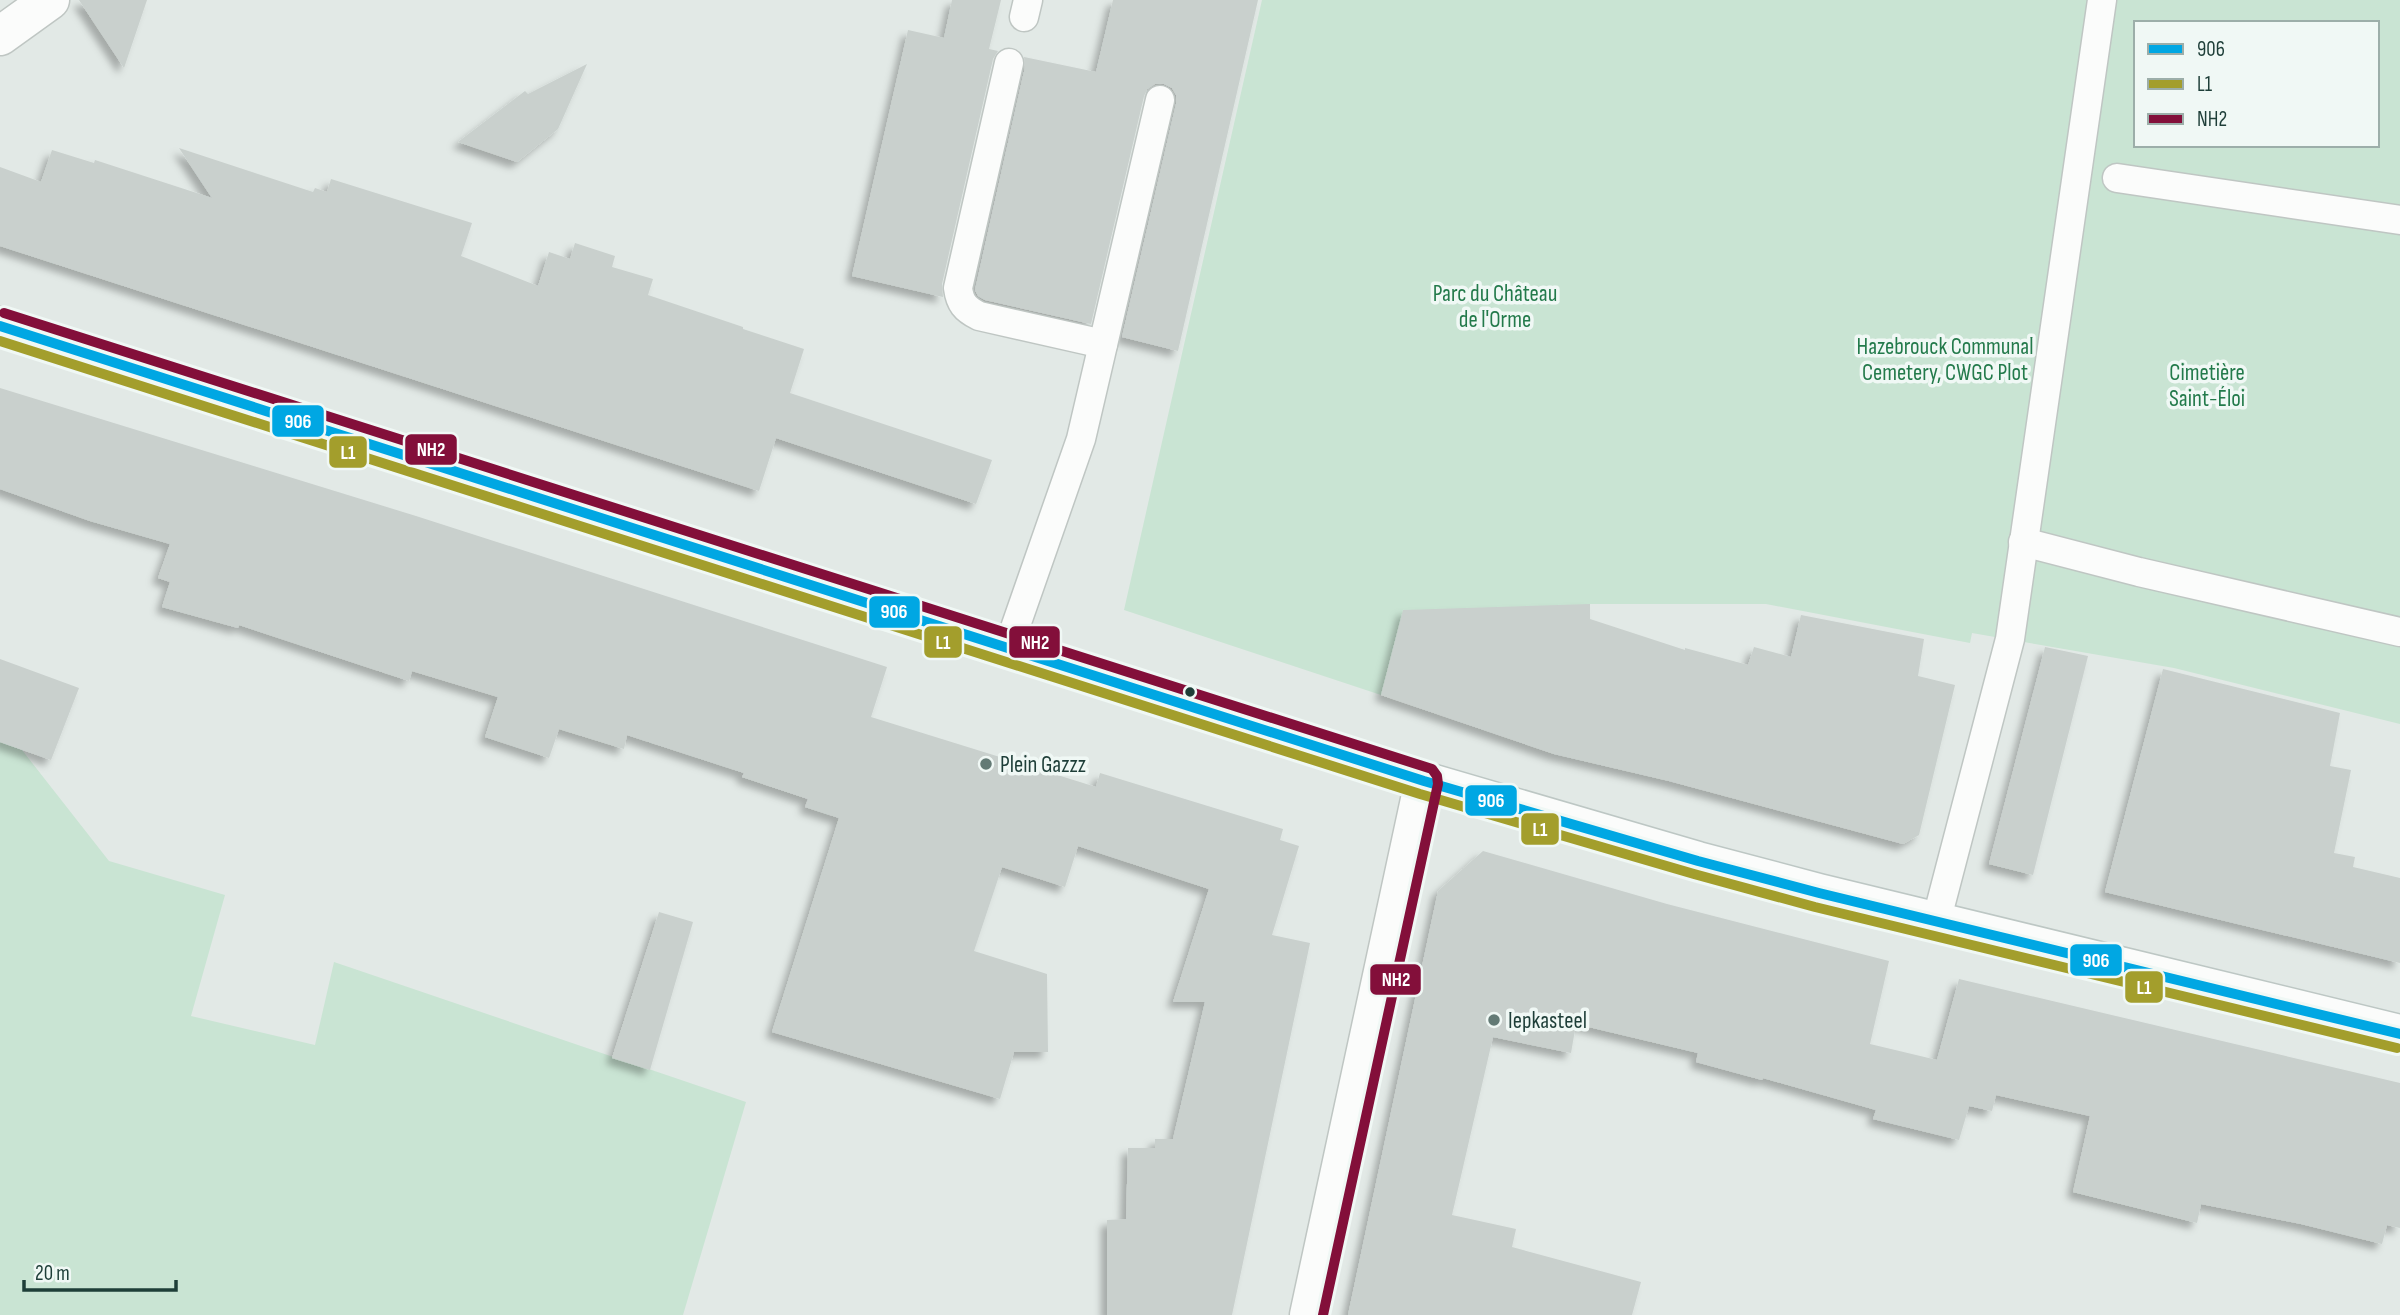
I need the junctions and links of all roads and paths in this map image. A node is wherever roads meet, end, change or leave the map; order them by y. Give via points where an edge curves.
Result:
1 (50, 0) edge
2 (2102, 0) edge
3 (0, 36) edge
4 (1009, 63) dead end
5 (1160, 100) dead end
6 (2095, 174) junction
7 (2400, 220) edge
8 (0, 326) edge
9 (1103, 344) junction
10 (2023, 542) junction
11 (2400, 632) edge
12 (1008, 648) junction
13 (1424, 781) junction
14 (1936, 922) junction
15 (2400, 1034) edge
16 (1310, 1315) edge

1 - 3 main road
2 - 6 lane
4 - 9 lane via 959,299 966,310 979,316
5 - 9 lane
6 - 7 lane
6 - 10 lane
8 - 12 main road
9 - 12 lane via 1081,439
10 - 11 lane
10 - 14 lane via 2010,639
12 - 13 main road
13 - 14 main road via 1698,861
13 - 16 main road
14 - 15 main road

